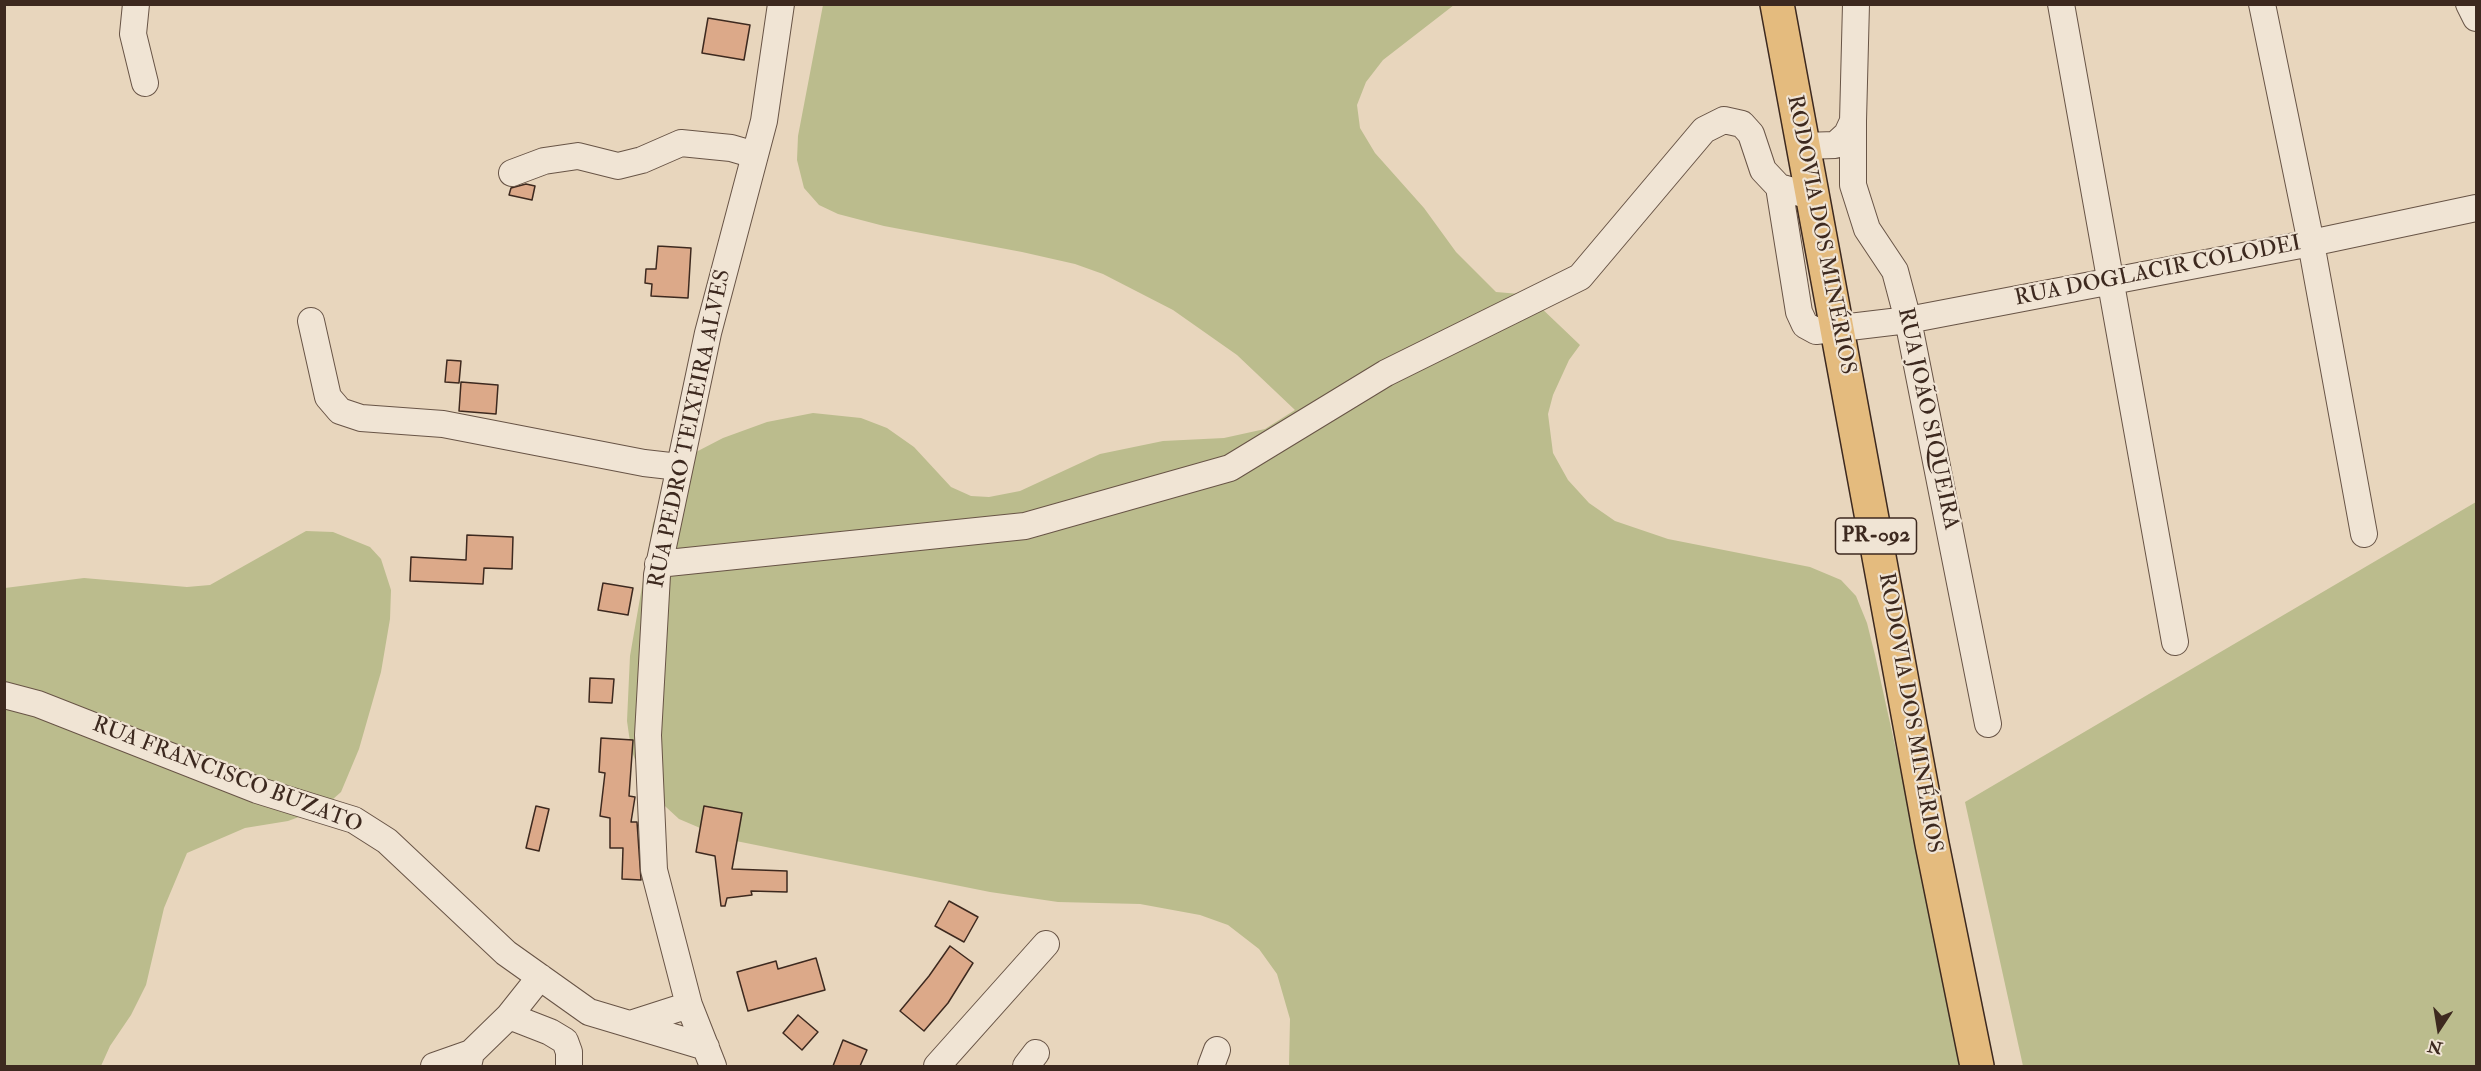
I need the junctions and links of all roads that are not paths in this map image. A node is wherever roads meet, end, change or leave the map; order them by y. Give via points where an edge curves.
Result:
1 (136, 4) edge
2 (781, 4) edge
3 (1777, 4) edge
4 (1856, 4) edge
5 (2061, 4) edge
6 (2262, 4) edge
7 (2469, 4) edge
8 (2476, 18) edge
9 (145, 83) dead end
10 (1852, 121) junction
11 (1803, 146) junction
12 (755, 155) junction
13 (512, 173) dead end
14 (1779, 187) junction
15 (1814, 197) junction
16 (2476, 208) edge
17 (2311, 243) junction
18 (2111, 280) junction
19 (1908, 320) junction
20 (311, 321) dead end
21 (1838, 330) junction
22 (679, 467) junction
23 (2364, 534) dead end
24 (658, 564) junction
25 (2175, 642) dead end
26 (4, 695) edge
27 (1988, 724) dead end
28 (1046, 944) dead end
29 (540, 977) junction
30 (689, 1005) junction
31 (509, 1016) junction
32 (630, 1024) junction
33 (710, 1057) edge
34 (470, 1060) edge
35 (434, 1066) edge
36 (569, 1066) edge
37 (938, 1066) edge
38 (1977, 1066) edge

1 - 9 street via 133,34
2 - 12 street, RUA PEDRO TEIXEIRA ALVES via 764,121
3 - 11 main road, RODOVIA DOS MINÉRIOS / PR-092
4 - 10 street, RUA JOÃO SIQUEIRA
5 - 18 street
6 - 17 street
7 - 8 street
10 - 11 street via 1847,134 1835,145
10 - 19 street, RUA JOÃO SIQUEIRA via 1853,185 1867,229 1895,271
11 - 15 main road, RODOVIA DOS MINÉRIOS / PR-092
12 - 13 street via 731,148 681,143 618,166 578,156 544,161
12 - 22 street, RUA PEDRO TEIXEIRA ALVES via 708,333
14 - 15 street
14 - 21 street, RUA DOGLACIR COLODEI via 1802,319 1816,331
14 - 24 street via 1763,170 1750,134 1742,124 1724,120 1704,130 1580,277 1386,373 1230,468 1025,526
15 - 21 main road, RODOVIA DOS MINÉRIOS / PR-092
16 - 17 street, RUA DOGLACIR COLODEI
17 - 18 street, RUA DOGLACIR COLODEI
17 - 23 street
18 - 19 street, RUA DOGLACIR COLODEI
18 - 25 street
19 - 21 street, RUA DOGLACIR COLODEI
19 - 27 street, RUA JOÃO SIQUEIRA
20 - 22 street via 328,397 340,411 362,417 443,424
21 - 38 main road, RODOVIA DOS MINÉRIOS / PR-092 via 1932,844
22 - 24 street, RUA PEDRO TEIXEIRA ALVES
24 - 30 street, RUA PEDRO TEIXEIRA ALVES via 648,735 654,870
26 - 29 street, RUA FRANCISCO BUZATO via 38,704 257,790 354,820 387,841 506,953
28 - 37 street
29 - 31 street
29 - 32 street, RUA FRANCISCO BUZATO via 589,1012
30 - 32 street
30 - 33 street, RUA PEDRO TEIXEIRA ALVES
31 - 34 street
31 - 36 street via 565,1041
32 - 33 street, RUA FRANCISCO BUZATO
34 - 35 street

